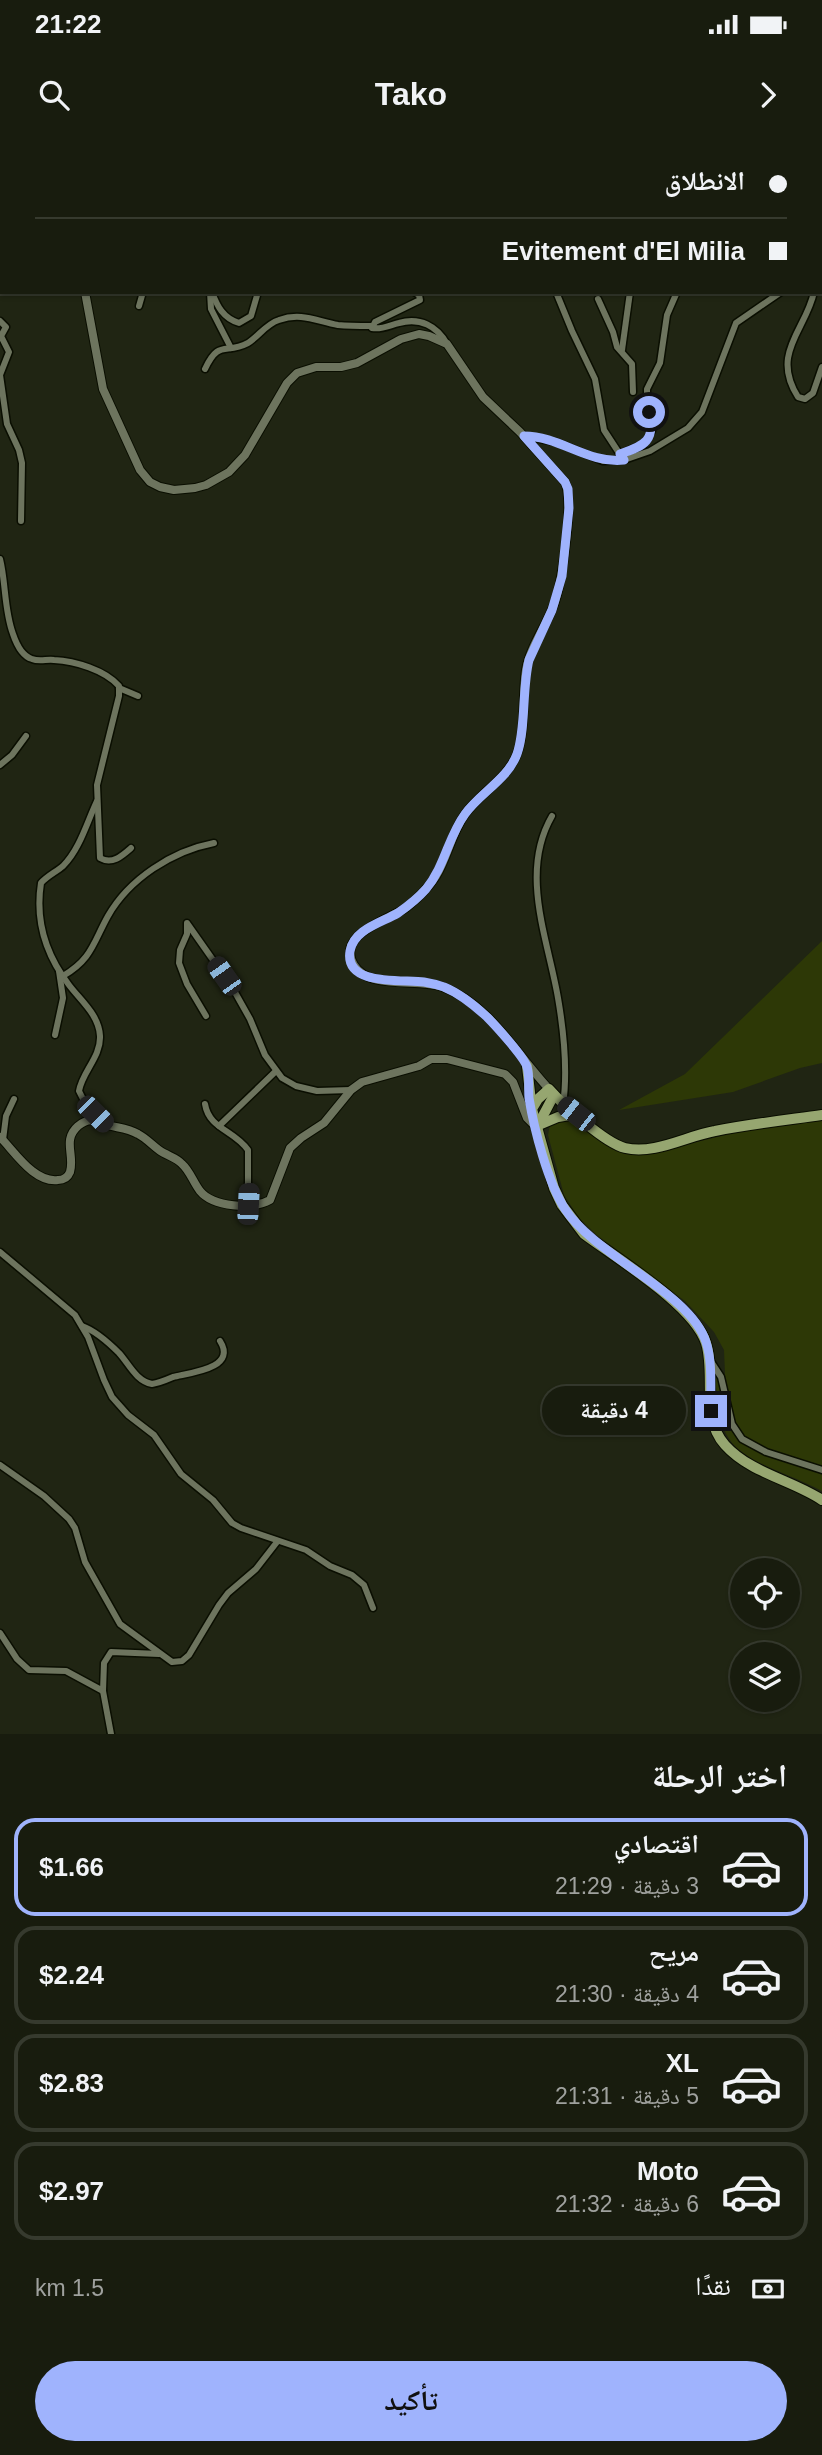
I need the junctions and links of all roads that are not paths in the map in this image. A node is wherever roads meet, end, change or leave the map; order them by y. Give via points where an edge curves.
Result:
1 (85, 294) edge
2 (142, 294) edge
3 (211, 294) edge
4 (212, 294) edge
5 (257, 294) edge
6 (416, 294) edge
7 (557, 294) edge
8 (630, 294) edge
9 (676, 294) edge
10 (778, 294) edge
11 (813, 294) edge
12 (597, 299) dead end
13 (139, 306) dead end
14 (0, 321) edge
15 (371, 326) junction
16 (447, 344) junction
17 (231, 348) junction
18 (622, 350) junction
19 (822, 367) edge
20 (205, 369) dead end
21 (633, 392) dead end
22 (524, 436) junction
23 (622, 457) junction
24 (21, 521) dead end
25 (0, 559) edge
26 (119, 688) junction
27 (138, 696) dead end
28 (26, 736) dead end
29 (0, 765) edge
30 (98, 798) junction
31 (552, 816) dead end
32 (214, 843) dead end
33 (131, 848) dead end
34 (58, 967) junction
35 (63, 976) junction
36 (206, 1016) dead end
37 (55, 1035) dead end
38 (527, 1066) junction
39 (276, 1071) junction
40 (351, 1090) junction
41 (552, 1092) junction
42 (14, 1100) dead end
43 (205, 1104) dead end
44 (563, 1105) junction
45 (533, 1114) junction
46 (576, 1114) junction
47 (822, 1115) edge
48 (106, 1124) junction
49 (219, 1126) junction
50 (538, 1126) junction
51 (2, 1138) edge
52 (248, 1204) junction
53 (0, 1252) edge
54 (82, 1326) junction
55 (220, 1341) dead end
56 (709, 1359) junction
57 (0, 1465) edge
58 (822, 1470) edge
59 (822, 1500) edge
60 (277, 1542) junction
61 (373, 1608) dead end
62 (0, 1633) edge
63 (161, 1654) junction
64 (103, 1691) junction
65 (111, 1734) edge

1 - 16 main road via 103,389 130,451 150,482 174,490 206,485 229,472 245,455 297,373 357,363 410,335 429,335
2 - 13 street
3 - 17 street via 211,309
4 - 5 street via 223,313 239,323 251,316
6 - 15 street via 417,302
7 - 23 street via 595,379 604,430
8 - 18 street
9 - 23 street via 667,315 660,363 647,389 652,431 644,444
10 - 23 street via 736,324 707,402 694,422 650,451
11 - 19 street via 789,348 789,371 798,397 805,399 813,393
12 - 18 street
14 - 24 street via 6,327 1,336 9,352 0,375 5,415 22,463
15 - 16 street via 424,323 435,327
15 - 17 street via 290,317 277,320 250,342
16 - 22 main road via 483,397
17 - 20 street via 212,355
18 - 21 street via 632,364
22 - 23 street via 556,442 593,458 612,461
22 - 38 main road via 565,482 569,508 562,576 526,671 517,755 466,813 425,891 399,912 364,930 350,951 356,968 367,976 424,982 461,995 490,1021
25 - 26 street via 9,621 25,654 36,660 76,664 108,677
26 - 27 street
26 - 30 street
28 - 29 street
30 - 33 street via 101,859 117,859
30 - 34 street via 73,853 41,883 40,926
31 - 44 street via 540,842 537,892 561,1021 566,1082
32 - 35 street via 167,860 129,887 85,960
34 - 35 street
34 - 37 street via 63,998
35 - 48 street via 99,1024 98,1051 79,1091
36 - 39 street via 179,963 187,923 232,987
38 - 41 main road
38 - 45 main road
39 - 40 street via 307,1089
39 - 49 street
40 - 50 main road via 431,1059 447,1059 509,1077 524,1113
40 - 52 main road via 324,1123 289,1148 270,1199
41 - 44 main road
41 - 45 main road via 535,1102
41 - 50 main road
42 - 51 street
43 - 49 street via 207,1116
44 - 46 main road
45 - 50 main road
46 - 47 main road via 610,1140 636,1150 711,1131
46 - 50 main road
48 - 51 main road via 87,1120 71,1134 70,1171 61,1180 35,1173
48 - 52 main road via 135,1132 181,1162 208,1199
49 - 52 street via 248,1150
50 - 56 main road via 554,1188 572,1220 687,1314 706,1341
53 - 54 street via 47,1289
54 - 55 street via 105,1340 138,1377 152,1384 209,1370 223,1354
54 - 60 street via 112,1397 122,1409 154,1435 181,1474 232,1523
56 - 58 street via 718,1370 729,1415 742,1439
56 - 59 main road via 711,1411 723,1443 739,1458
57 - 63 street via 69,1519 85,1562 120,1624
60 - 61 street via 306,1550 359,1579
60 - 63 street via 256,1569 228,1593 186,1659 172,1662
62 - 64 street via 29,1670 66,1671
63 - 64 street via 110,1651 104,1663
64 - 65 street

